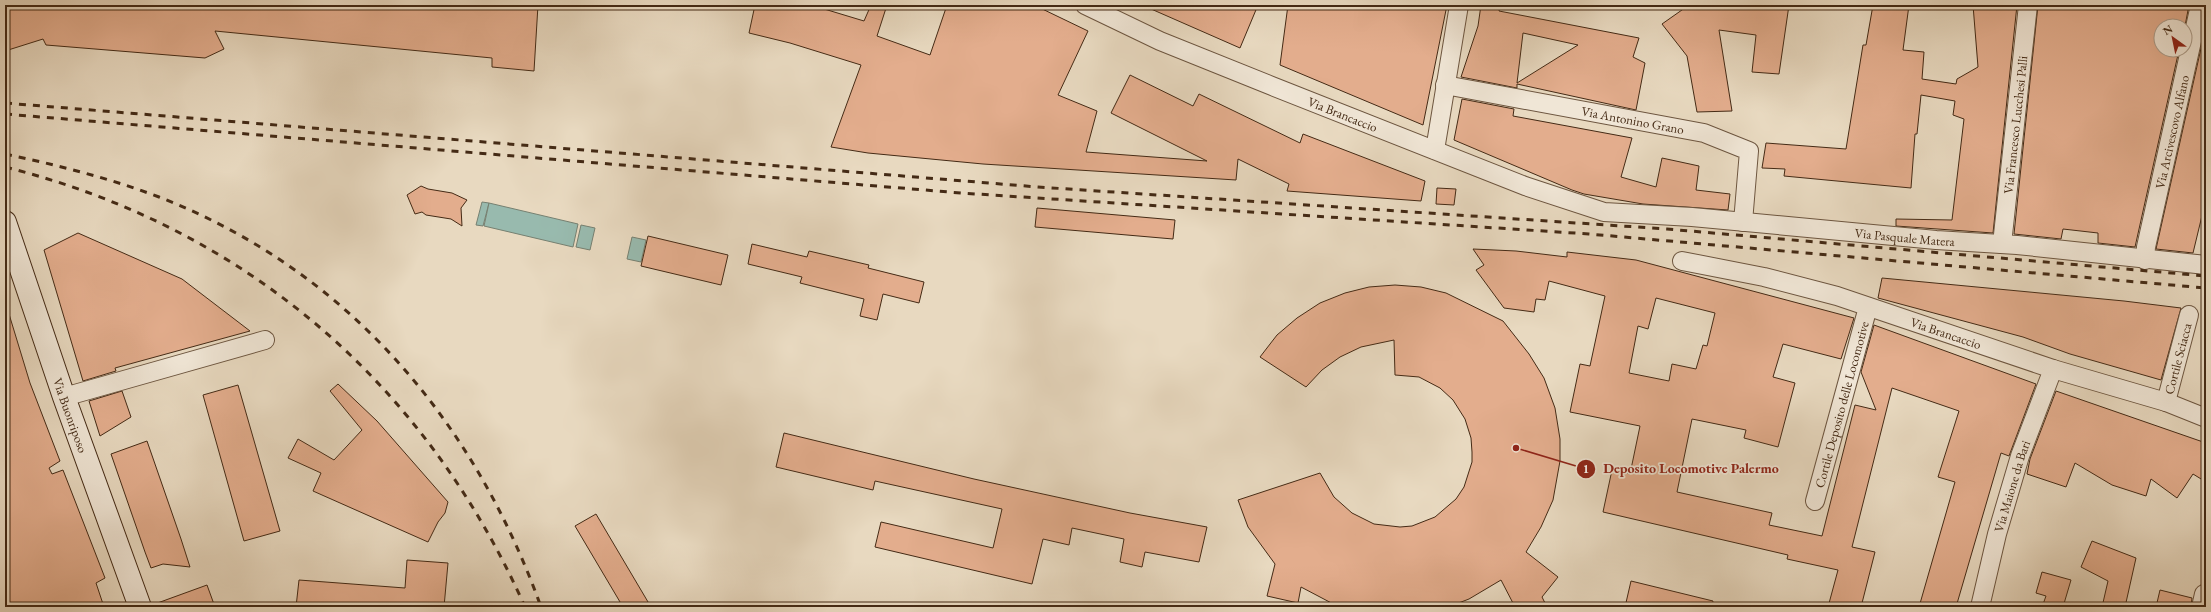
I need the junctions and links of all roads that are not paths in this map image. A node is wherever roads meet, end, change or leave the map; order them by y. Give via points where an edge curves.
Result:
1 (1085, 5) edge
2 (1458, 5) edge
3 (2028, 5) edge
4 (2200, 5) edge
5 (1445, 85) junction
6 (1435, 150) junction
7 (1604, 212) joint
8 (5, 222) edge
9 (1743, 222) junction
10 (2002, 244) junction
11 (2145, 260) junction
12 (1682, 261) dead end
13 (2206, 265) edge
14 (1868, 307) junction
15 (2189, 314) dead end
16 (264, 340) dead end
17 (2053, 369) junction
18 (64, 397) junction
19 (2166, 402) junction
20 (2206, 418) edge
21 (1814, 501) dead end
22 (2206, 594) edge
23 (140, 607) edge
24 (1980, 607) edge
25 (2201, 607) edge

1 - 6 street, Via Brancaccio via 1160,41
2 - 5 street
3 - 10 street, Via Francesco Lucchesi Palli
4 - 11 street, Via Arcivescovo Alfano
5 - 6 street
5 - 9 street, Via Antonino Grano via 1704,133 1749,152
6 - 7 street, Via Brancaccio via 1525,186
7 - 9 street, Via Pasquale Matera
8 - 18 street, Via Buonriposo
9 - 10 street, Via Pasquale Matera
10 - 11 street, Via Pasquale Matera
11 - 13 street, Via Pasquale Matera
12 - 14 street, Via Brancaccio via 1764,277
14 - 17 street, Via Brancaccio
14 - 21 street, Cortile Deposito delle Locomotive
15 - 19 street, Cortile Sciacca
16 - 18 street
17 - 19 street, Via Brancaccio
17 - 24 street, Via Maione da Bari via 2020,456 1997,534
18 - 23 street, Via Buonriposo
19 - 20 street, Via Brancaccio
22 - 25 street

